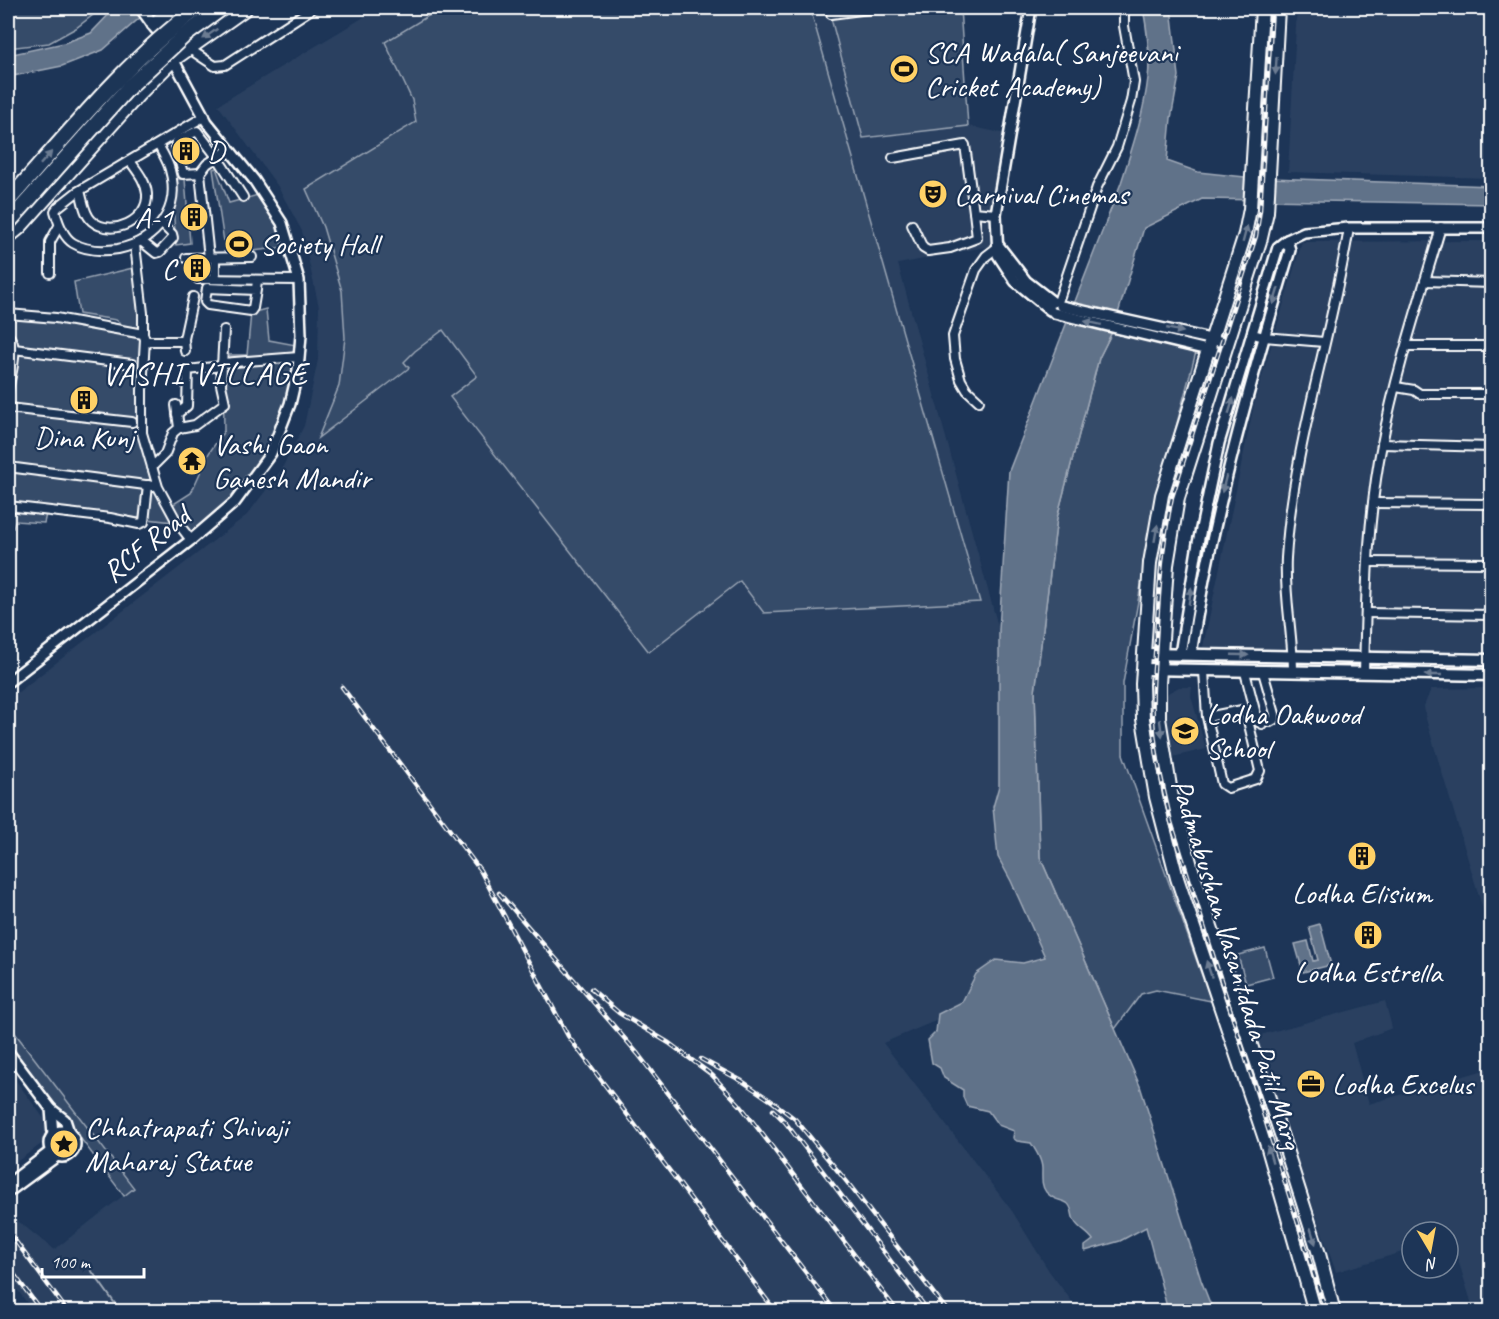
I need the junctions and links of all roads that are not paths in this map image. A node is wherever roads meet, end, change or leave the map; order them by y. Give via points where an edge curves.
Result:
1 (177, 8) edge
2 (198, 8) edge
3 (222, 8) edge
4 (245, 8) edge
5 (313, 8) edge
6 (876, 8) edge
7 (1031, 8) edge
8 (1124, 8) edge
9 (1262, 8) edge
10 (1278, 8) edge
11 (831, 15) dead end
12 (147, 16) edge
13 (188, 48) junction
14 (173, 59) junction
15 (206, 116) junction
16 (158, 144) junction
17 (230, 149) junction
18 (218, 157) junction
19 (893, 158) dead end
20 (130, 161) junction
21 (200, 173) junction
22 (80, 190) junction
23 (243, 197) dead end
24 (8, 201) edge
25 (974, 212) junction
26 (996, 214) junction
27 (162, 224) junction
28 (912, 225) dead end
29 (59, 226) junction
30 (1441, 227) junction
31 (1348, 228) junction
32 (1491, 228) edge
33 (11, 229) edge
34 (1287, 240) junction
35 (138, 243) junction
36 (999, 246) junction
37 (252, 257) dead end
38 (186, 258) dead end
39 (212, 258) junction
40 (50, 273) dead end
41 (198, 279) dead end
42 (215, 279) junction
43 (257, 280) junction
44 (299, 280) junction
45 (1425, 281) junction
46 (1491, 283) edge
47 (256, 290) junction
48 (193, 297) dead end
49 (1059, 309) junction
50 (8, 314) edge
51 (224, 330) dead end
52 (8, 334) edge
53 (1253, 334) junction
54 (1264, 337) junction
55 (144, 338) junction
56 (184, 341) junction
57 (1324, 342) junction
58 (1210, 345) junction
59 (1407, 346) junction
60 (1491, 346) edge
61 (14, 348) junction
62 (1226, 349) junction
63 (185, 351) dead end
64 (299, 357) junction
65 (132, 364) dead end
66 (222, 365) junction
67 (1396, 387) junction
68 (8, 392) edge
69 (1491, 394) edge
70 (979, 401) dead end
71 (8, 408) edge
72 (132, 422) dead end
73 (179, 428) junction
74 (1219, 443) junction
75 (1382, 444) junction
76 (1234, 447) junction
77 (1491, 447) edge
78 (8, 467) edge
79 (152, 467) junction
80 (148, 485) junction
81 (158, 487) junction
82 (1373, 503) junction
83 (1491, 504) edge
84 (8, 506) edge
85 (191, 540) junction
86 (1196, 554) junction
87 (1207, 556) junction
88 (1368, 562) junction
89 (1491, 563) edge
90 (1366, 613) junction
91 (1491, 615) edge
92 (1144, 654) junction
93 (1161, 654) junction
94 (1185, 654) junction
95 (1293, 656) junction
96 (1365, 657) junction
97 (1491, 660) edge
98 (1143, 669) junction
99 (1160, 669) junction
100 (1204, 671) junction
101 (1245, 672) junction
102 (1263, 672) junction
103 (1293, 672) junction
104 (1364, 673) junction
105 (1491, 675) edge
106 (8, 682) edge
107 (1207, 717) junction
108 (8, 1052) edge
109 (51, 1109) junction
110 (69, 1132) junction
111 (53, 1135) junction
112 (54, 1154) junction
113 (22, 1177) junction
114 (1296, 1180) junction
115 (8, 1184) edge
116 (1279, 1184) junction
117 (8, 1191) edge
118 (1301, 1198) junction
119 (1284, 1203) junction
120 (1315, 1311) edge
121 (1334, 1311) edge

1 - 12 highway
24 -> 2 highway, bridge via 118,77
3 - 33 highway, bridge via 184,36 129,87
4 -> 13 highway
5 - 13 street via 225,65 215,66
6 - 11 street
7 - 26 street
8 - 49 street via 1133,92 1117,147 1097,187
58 -> 9 main road, Padmabushan Vasantdada Patil Marg via 1250,209
10 -> 62 main road, Padmabushan Vasantdada Patil Marg via 1267,212
12 - 14 main road
13 - 14 highway
14 - 15 street, RCF Road
14 - 33 highway
15 - 16 street
15 - 17 street, RCF Road
16 - 20 street
16 - 27 street via 172,181 171,204
17 - 18 street
17 - 44 street, RCF Road via 280,219
18 - 21 street
18 - 21 street via 200,133 176,143 183,175
18 - 23 street
19 - 25 street via 965,145
20 - 22 street
20 - 22 street via 145,183 147,195 146,206 133,221 117,227 93,222
21 - 39 street
22 - 29 street via 56,209
25 - 26 street
25 - 28 street via 977,238 950,248 923,248
26 - 36 street
27 - 35 street
27 - 35 street via 173,237 160,252
29 - 35 street via 72,243 88,249 107,251
29 - 40 street via 50,242
30 - 31 street
30 - 32 street
30 - 45 street
31 - 34 street via 1304,232
31 - 57 street
34 - 53 street via 1278,247
34 -> 54 street via 1290,250
35 - 55 street
36 - 49 street via 998,255 1015,281
36 - 70 street via 976,270 953,336 961,380
37 - 39 street
38 - 39 street
39 - 42 street
41 - 42 street
42 - 43 street
43 - 44 street
43 - 47 street
44 - 64 street, RCF Road
45 - 46 street
45 - 59 street
47 - 47 street via 249,312 205,302 207,288
48 - 56 street
58 -> 49 street via 1120,329
49 -> 58 street via 1123,318
50 - 55 street via 56,318
51 - 66 street
52 - 61 street
53 - 54 street
74 -> 53 street
54 - 57 street
54 - 76 street
55 - 56 street
55 - 79 street via 142,433
56 - 63 street
57 - 95 street via 1296,470 1286,559
58 - 62 street
92 -> 58 main road, Padmabushan Vasantdada Patil Marg via 1150,563 1162,495
59 - 60 street
59 - 67 street
61 - 65 street
61 - 68 street
62 - 93 main road, Padmabushan Vasantdada Patil Marg via 1178,498 1167,565
64 - 66 street
64 - 85 street, RCF Road via 290,404 271,453 235,502
66 - 73 street via 225,403 195,426
66 - 73 street via 188,370 187,406 176,410
67 - 69 street via 1420,394
67 - 75 street
71 - 72 street
73 - 79 street via 172,433 165,454
74 - 76 street
74 - 86 street
75 - 77 street
75 - 82 street
76 -> 87 street
78 - 80 street
79 - 81 street
80 - 81 street
80 - 84 street via 144,522 139,524
81 - 85 street
82 - 83 street
82 - 88 street
85 - 106 street, RCF Road
86 - 87 street
94 -> 86 street
87 - 94 street
88 - 89 street
88 - 90 street
90 - 91 street
90 - 96 street
92 - 93 main road
92 - 98 main road, Padmabushan Vasantdada Patil Marg
93 - 94 main road
93 - 99 main road, Padmabushan Vasantdada Patil Marg
94 -> 95 main road
95 - 96 main road
95 - 103 street
96 - 97 main road
96 - 104 street
98 - 99 main road
116 -> 98 main road, Padmabushan Vasantdada Patil Marg via 1177,878 1155,797 1143,719
99 - 100 main road
99 -> 114 main road, Padmabushan Vasantdada Patil Marg via 1159,718 1171,793 1193,873
100 - 101 main road
100 - 107 street
101 - 102 main road
101 - 102 street via 1258,722 1266,723 1275,719 1275,714
102 - 103 main road
103 - 104 main road
105 -> 104 main road
107 - 107 street via 1246,712 1260,771 1256,779 1228,788 1222,784
108 - 109 street
109 - 110 street via 65,1120
109 - 111 street
110 - 111 street
110 - 112 street via 75,1143 73,1150 68,1155
111 - 112 street via 49,1141
112 - 113 street
113 - 115 street
113 - 117 street
114 - 116 main road
114 - 118 main road, Padmabushan Vasantdada Patil Marg
116 - 119 main road, Padmabushan Vasantdada Patil Marg
118 - 119 main road
118 -> 121 main road, Padmabushan Vasantdada Patil Marg
119 - 120 main road, Padmabushan Vasantdada Patil Marg

